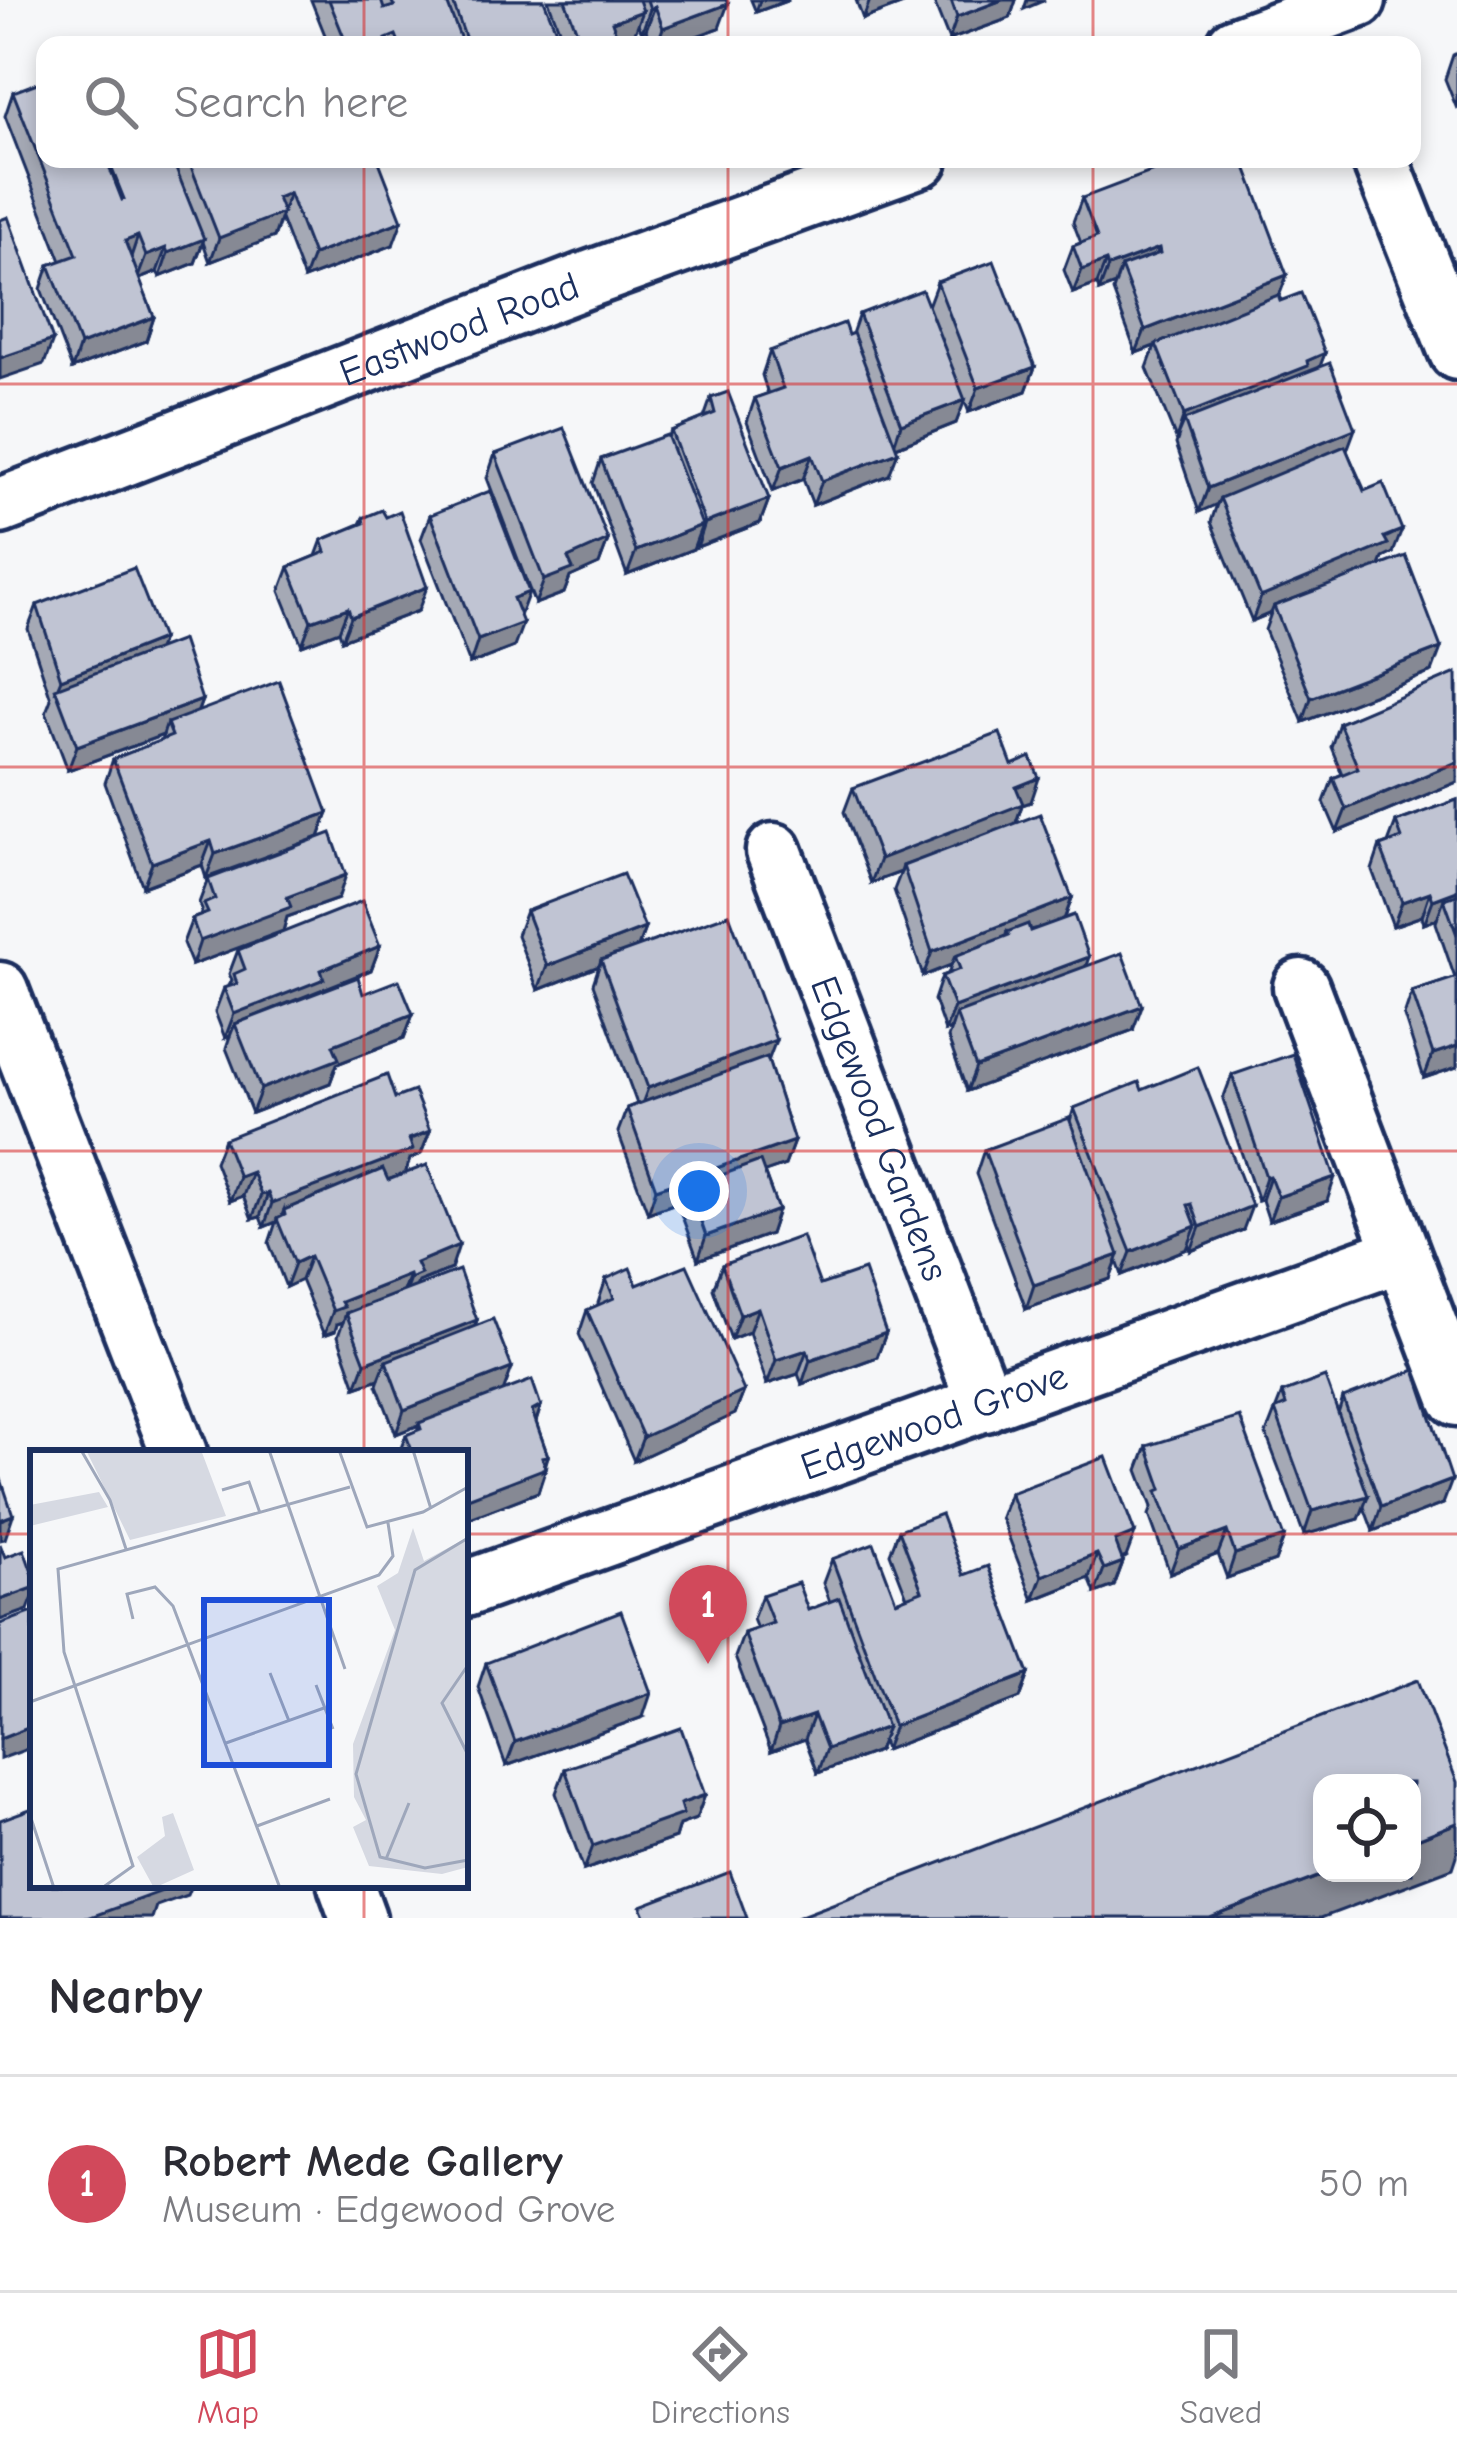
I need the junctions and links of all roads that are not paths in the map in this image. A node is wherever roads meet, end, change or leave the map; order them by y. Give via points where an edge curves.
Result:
1 (1338, 14) edge
2 (1265, 36) edge
3 (895, 168) edge
4 (1384, 168) edge
5 (1457, 352) edge
6 (0, 506) edge
7 (774, 850) dead end
8 (1301, 987) dead end
9 (0, 990) edge
10 (1401, 1254) junction
11 (1457, 1398) edge
12 (986, 1404) junction
13 (178, 1450) edge
14 (468, 1588) edge
15 (347, 1888) edge
16 (358, 1918) edge

1 - 2 street
3 - 6 street, Eastwood Road
4 - 5 street
7 - 12 street, Edgewood Gardens
8 - 10 street
9 - 13 street
10 - 11 street
10 - 12 street, Edgewood Grove
12 - 14 street, Edgewood Grove
15 - 16 street

